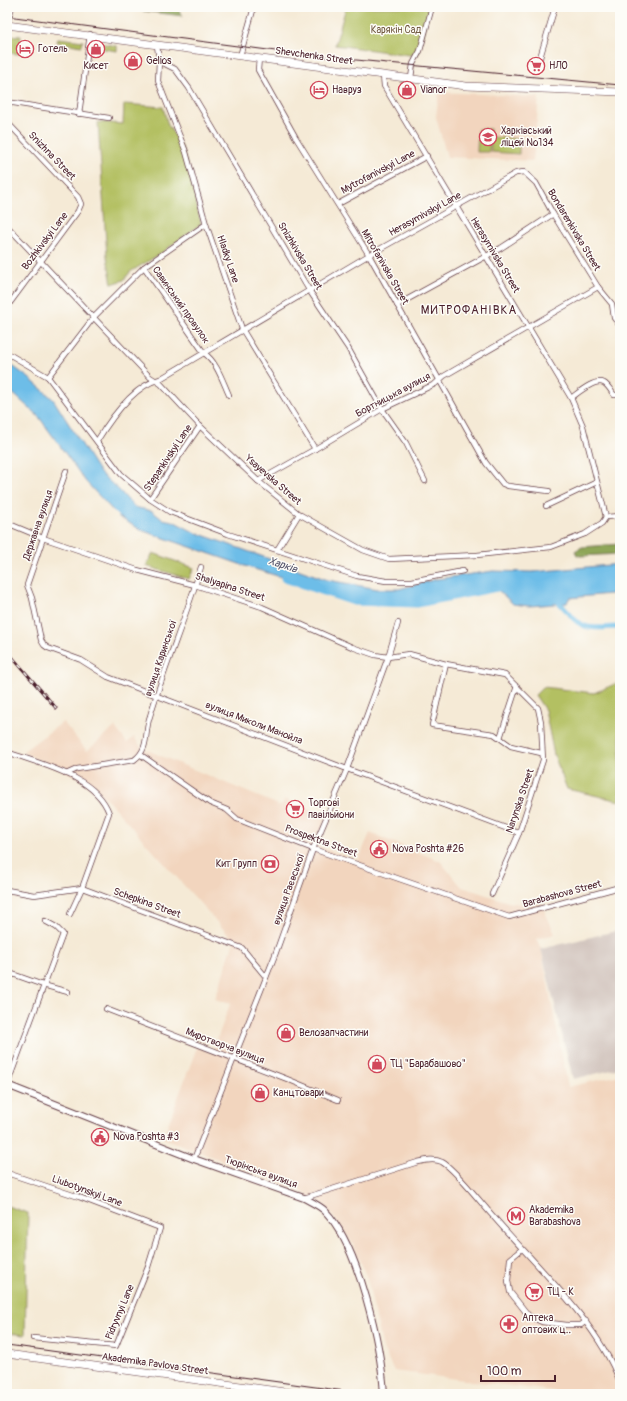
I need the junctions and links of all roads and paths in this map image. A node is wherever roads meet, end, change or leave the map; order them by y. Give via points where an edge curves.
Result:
1 (12, 7) edge
2 (254, 7) edge
3 (432, 7) edge
4 (555, 7) edge
5 (7, 24) edge
6 (90, 34) junction
7 (157, 45) junction
8 (240, 56) junction
9 (259, 58) junction
10 (159, 60) junction
11 (539, 61) dead end
12 (383, 75) junction
13 (411, 78) junction
14 (620, 92) edge
15 (7, 102) edge
16 (79, 114) junction
17 (109, 118) dead end
18 (7, 122) edge
19 (427, 156) junction
20 (536, 184) joint
21 (80, 204) joint
22 (338, 204) junction
23 (456, 207) junction
24 (553, 214) junction
25 (206, 224) junction
26 (7, 226) edge
27 (369, 255) junction
28 (485, 257) junction
29 (42, 262) junction
30 (144, 267) junction
31 (598, 287) junction
32 (309, 290) junction
33 (397, 305) junction
34 (7, 307) edge
35 (94, 317) junction
36 (528, 326) junction
37 (620, 326) edge
38 (242, 329) junction
39 (7, 353) edge
40 (204, 353) junction
41 (48, 377) junction
42 (155, 380) junction
43 (440, 380) junction
44 (228, 395) dead end
45 (620, 395) edge
46 (571, 398) junction
47 (382, 409) junction
48 (200, 426) junction
49 (97, 441) junction
50 (315, 449) junction
51 (66, 471) dead end
52 (258, 481) junction
53 (425, 481) dead end
54 (597, 482) junction
55 (549, 491) dead end
56 (150, 500) junction
57 (546, 506) dead end
58 (299, 514) junction
59 (620, 516) edge
60 (606, 517) junction
61 (7, 523) edge
62 (43, 538) junction
63 (277, 550) junction
64 (201, 567) dead end
65 (463, 571) dead end
66 (195, 585) junction
67 (27, 586) joint
68 (398, 623) dead end
69 (388, 657) junction
70 (446, 664) junction
71 (505, 675) joint
72 (517, 686) junction
73 (158, 696) junction
74 (500, 738) junction
75 (7, 752) edge
76 (541, 753) junction
77 (141, 755) junction
78 (347, 769) junction
79 (66, 774) junction
80 (519, 833) junction
81 (313, 849) junction
82 (620, 887) edge
83 (82, 888) junction
84 (7, 890) edge
85 (492, 894) dead end
86 (70, 914) dead end
87 (509, 917) joint
88 (45, 921) dead end
89 (7, 972) edge
90 (266, 977) junction
91 (43, 985) junction
92 (68, 992) dead end
93 (106, 1009) dead end
94 (233, 1058) junction
95 (7, 1085) edge
96 (338, 1100) dead end
97 (194, 1159) junction
98 (7, 1173) edge
99 (304, 1198) junction
100 (160, 1228) joint
101 (522, 1249) junction
102 (586, 1321) junction
103 (33, 1338) dead end
104 (7, 1354) edge
105 (620, 1382) edge
106 (299, 1394) edge
107 (384, 1394) edge

1 - 5 street
2 - 8 street
3 - 13 street via 420,51 413,64
4 - 11 street
5 - 6 main road, Shevchenka Street
6 - 7 main road, Shevchenka Street
6 - 16 street
7 - 8 main road, Shevchenka Street
7 - 10 street
8 - 9 main road, Shevchenka Street
9 - 12 main road, Shevchenka Street
9 - 22 street, Mitrofanivska Street via 258,70 296,138
10 - 25 street, Hladky Lane via 158,81 186,152
10 - 32 street, Snizhkivska Street via 175,69 188,88
12 - 13 main road, Shevchenka Street
12 - 19 street, Herasymivska Street via 384,86
13 - 14 main road, Shevchenka Street via 466,86
15 - 16 street
16 - 17 street
18 - 21 street, Snizhna Street via 78,196
19 - 22 street, Mytrofanivskyi Lane
19 - 23 street, Herasymivska Street
20 - 23 street, Herasymivskyi Lane via 524,172 516,173
20 - 24 street, Bondarenkivska Street
21 - 29 street, Bozhkivskyi Lane via 78,211
22 - 27 street, Mitrofanivska Street
23 - 27 street, Herasymivskyi Lane
23 - 28 street, Herasymivska Street
24 - 28 street
24 - 31 street, Bondarenkivska Street
25 - 30 street
25 - 38 street, Hladky Lane
26 - 29 street, Ysayevska Street
27 - 32 street, Herasymivskyi Lane
27 - 33 street, Mitrofanivska Street
28 - 33 street
28 - 36 street, Herasymivska Street
29 - 34 street, Bozhkivskyi Lane
29 - 35 street, Ysayevska Street
30 - 35 street
30 - 40 street, Савинський провулок
31 - 36 street, Бортницька вулиця
31 - 37 street, Bondarenkivska Street via 612,304 614,318
32 - 38 street, Herasymivskyi Lane
32 - 47 street, Snizhkivska Street via 348,348
33 - 43 street, Mitrofanivska Street
35 - 41 street
35 - 42 street, Ysayevska Street
36 - 43 street, Бортницька вулиця
36 - 46 street, Herasymivska Street
38 - 40 street, Herasymivskyi Lane
38 - 50 street, Hladky Lane
39 - 41 street
40 - 42 street, Herasymivskyi Lane
40 - 44 street, Савинський провулок via 218,373
41 - 49 street
42 - 48 street, Ysayevska Street
42 - 49 street, Herasymivskyi Lane via 124,404 109,421
43 - 47 street, Бортницька вулиця
43 - 55 street, Mitrofanivska Street via 486,463 503,484
45 - 46 street via 614,395 600,381
46 - 54 street, Herasymivska Street via 583,426
47 - 50 street, Бортницька вулиця
47 - 53 street, Snizhkivska Street via 406,443
48 - 52 street, Ysayevska Street
48 - 56 street, Stepankivskyi Lane
49 - 56 street via 121,474
50 - 52 street, Бортницька вулиця
51 - 62 street, Державна вулиця
52 - 58 street, Ysayevska Street
54 - 57 street
54 - 60 street, Herasymivska Street
56 - 63 street via 170,512
58 - 60 street, Ysayevska Street via 363,550 389,559 477,555 551,547 585,534 602,523
58 - 63 street
59 - 60 street
61 - 62 street, Shalyapina Street
62 - 66 street, Shalyapina Street via 138,570
62 - 67 street, Державна вулиця
63 - 65 street via 357,576 386,581 412,581
64 - 66 street, вулиця Каринської
66 - 69 street, Shalyapina Street via 262,607 352,646
66 - 73 street, вулиця Каринської
67 - 73 street, вулиця Миколи Манойла via 44,645 81,660 108,677
68 - 69 street, вулиця Раєвської
69 - 70 street, Shalyapina Street via 409,654
69 - 78 street, вулиця Раєвської
70 - 71 street, Shalyapina Street
70 - 74 street via 432,725 494,734
71 - 72 street, Narynska Street
72 - 74 street
72 - 76 street, Narynska Street via 538,708 541,722
73 - 77 street, вулиця Каринської via 149,717 146,744
73 - 78 street, вулиця Миколи Манойла
74 - 76 street via 511,746
75 - 79 street
76 - 80 street, Narynska Street via 543,760
77 - 79 street via 134,760 77,769
77 - 81 street, Prospektna Street via 210,803 227,810 238,819
78 - 80 street, вулиця Миколи Манойла
78 - 81 street, вулиця Раєвської
79 - 83 street via 93,789 106,804 109,813
80 - 85 street, Narynska Street
81 - 87 street, Prospektna Street
81 - 90 street, вулиця Раєвської
82 - 87 street, Barabashova Street
83 - 84 street, Schepkina Street via 34,895
83 - 86 street
83 - 90 street, Schepkina Street via 242,948
88 - 91 street via 63,934
89 - 91 street
90 - 94 street, вулиця Раєвської
91 - 92 street
91 - 95 street
93 - 94 street, Миротворча вулиця
94 - 96 street, Миротворча вулиця
94 - 97 street, вулиця Раєвської
95 - 97 main road, Тюрінська вулиця
97 - 99 main road, Тюрінська вулиця
98 - 100 street, Liubotynskyi Lane
99 - 101 street via 428,1159 442,1161
99 - 107 main road, Тюрінська вулиця via 321,1208 330,1218 346,1244 359,1274 382,1370
100 - 103 street, Pidryvnyi Lane via 148,1267 116,1346
101 - 102 street
101 - 102 street via 510,1259 508,1281 512,1296 526,1314 536,1320 553,1323 579,1325
102 - 105 street
104 - 106 main road, Akademika Pavlova Street

